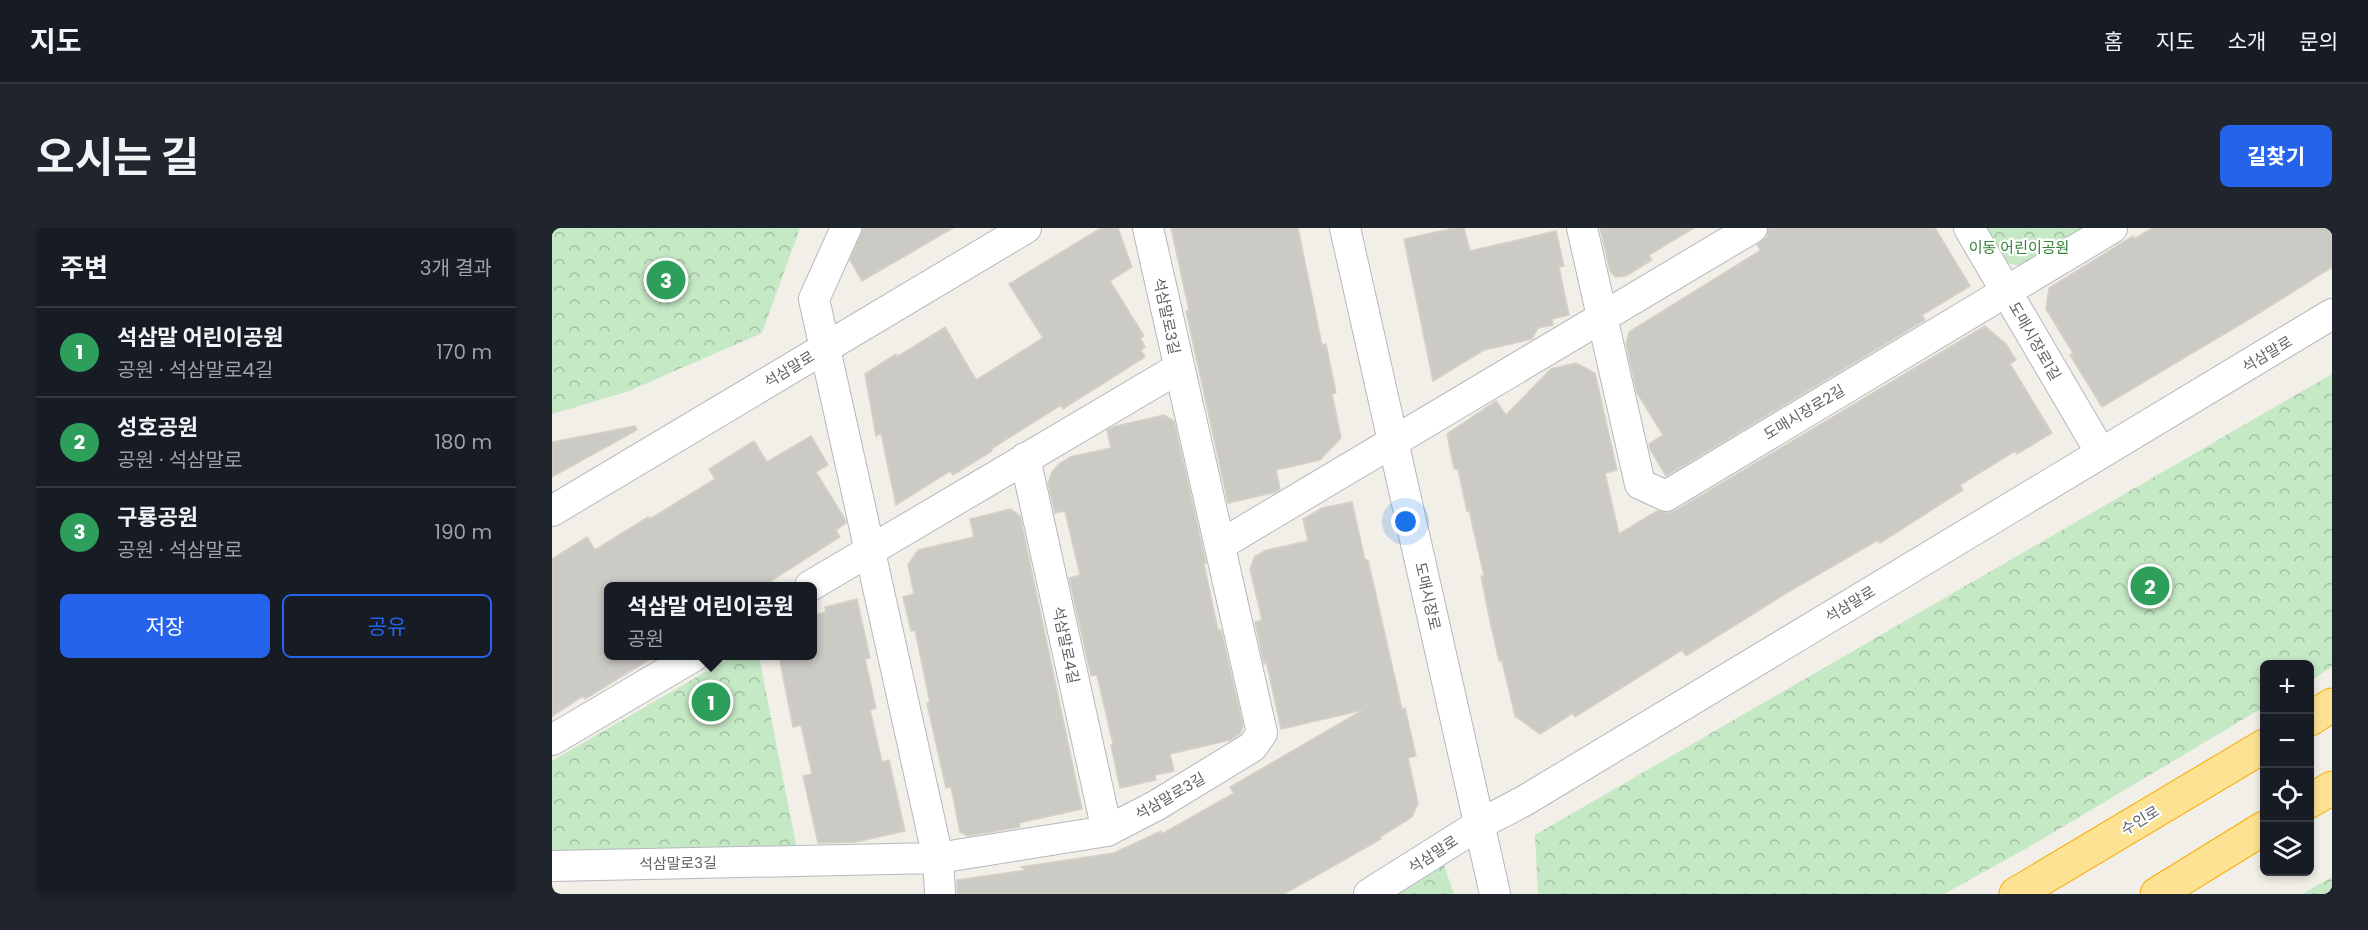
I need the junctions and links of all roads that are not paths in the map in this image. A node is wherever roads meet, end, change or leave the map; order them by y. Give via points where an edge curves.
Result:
1 (846, 228) edge
2 (1026, 228) edge
3 (1148, 228) edge
4 (1345, 228) edge
5 (1582, 228) edge
6 (1752, 228) edge
7 (1969, 228) edge
8 (2112, 228) edge
9 (2006, 291) junction
10 (2332, 314) edge
11 (1602, 320) junction
12 (826, 348) junction
13 (1179, 368) junction
14 (1394, 440) junction
15 (2101, 453) junction
16 (1025, 458) junction
17 (552, 511) edge
18 (1220, 545) junction
19 (871, 550) junction
20 (817, 582) edge
21 (687, 660) edge
22 (2332, 705) edge
23 (2314, 716) edge
24 (552, 740) edge
25 (2260, 749) edge
26 (2332, 788) edge
27 (2314, 799) edge
28 (1480, 824) junction
29 (1107, 831) junction
30 (2260, 831) edge
31 (938, 858) junction
32 (552, 866) edge
33 (940, 894) edge
34 (1369, 894) edge
35 (1495, 894) edge
36 (2016, 894) edge
37 (2157, 894) edge

1 - 12 street via 814,299
2 - 12 street, 석삼말로
3 - 13 street, 석삼말로3길
4 - 14 street, 도매시장로
5 - 11 street, 도매시장로2길
6 - 11 street
7 - 9 street, 도매시장로1길
8 - 9 street, 도매시장로2길
9 - 11 street, 도매시장로2길 via 1666,496 1640,484
9 - 15 street, 도매시장로1길
10 - 15 street, 석삼말로
11 - 14 street
12 - 17 street, 석삼말로
12 - 19 street
13 - 16 street
13 - 18 street, 석삼말로3길
14 - 18 street
14 - 28 street, 도매시장로
15 - 28 street, 석삼말로
16 - 19 street
16 - 29 street, 석삼말로4길
18 - 29 street, 석삼말로3길 via 1262,733 1252,747
19 - 20 street
19 - 31 street
21 - 24 street
22 - 23 highway
25 - 36 highway, 수인로
26 - 27 highway
28 - 34 street, 석삼말로
28 - 35 street, 도매시장로
29 - 31 street, 석삼말로3길
30 - 37 highway
31 - 32 street, 석삼말로3길
31 - 33 street

